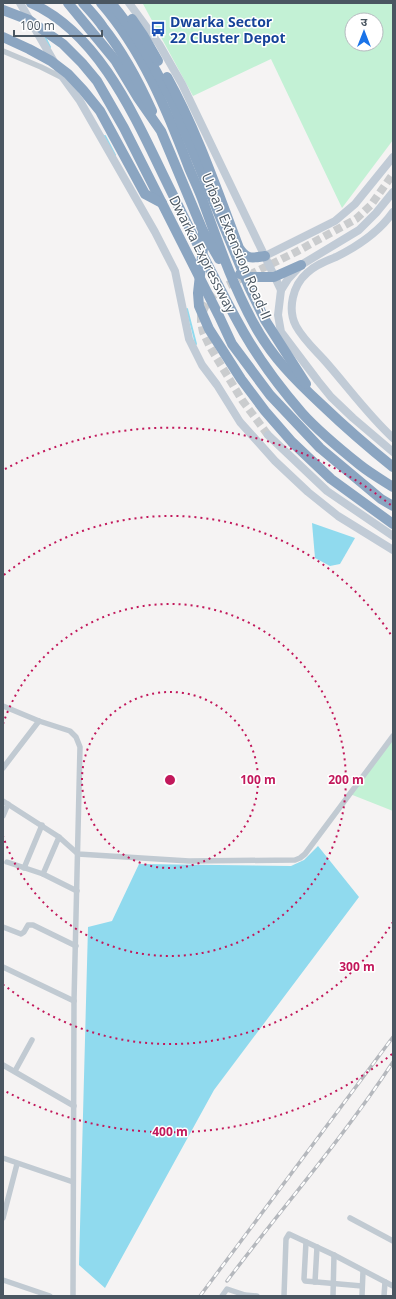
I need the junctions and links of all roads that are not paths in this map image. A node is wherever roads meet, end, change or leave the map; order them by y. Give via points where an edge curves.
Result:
1 (20, 3) edge
2 (31, 3) edge
3 (68, 3) edge
4 (83, 3) edge
5 (101, 3) edge
6 (111, 3) edge
7 (120, 3) edge
8 (129, 3) edge
9 (3, 10) edge
10 (3, 37) edge
11 (3, 51) edge
12 (64, 79) junction
13 (161, 131) junction
14 (393, 157) edge
15 (393, 192) edge
16 (162, 203) junction
17 (393, 212) edge
18 (202, 231) junction
19 (237, 252) junction
20 (265, 256) junction
21 (223, 260) junction
22 (301, 265) junction
23 (274, 277) junction
24 (281, 290) junction
25 (317, 401) junction
26 (268, 435) tunnel mouth
27 (393, 438) edge
28 (393, 452) edge
29 (393, 467) edge
30 (393, 487) edge
31 (393, 506) edge
32 (393, 524) edge
33 (393, 536) edge
34 (393, 550) edge
35 (3, 706) edge
36 (39, 721) junction
37 (393, 736) edge
38 (3, 768) edge
39 (6, 803) edge
40 (3, 816) edge
41 (42, 825) junction
42 (59, 837) junction
43 (78, 854) junction
44 (7, 862) dead end
45 (24, 868) junction
46 (43, 874) junction
47 (77, 891) junction
48 (3, 927) edge
49 (76, 946) junction
50 (3, 967) edge
51 (74, 1001) junction
52 (32, 1040) dead end
53 (3, 1065) edge
54 (15, 1071) junction
55 (74, 1106) junction
56 (3, 1158) edge
57 (17, 1164) junction
58 (73, 1182) junction
59 (3, 1218) edge
60 (350, 1218) dead end
61 (393, 1241) edge
62 (306, 1242) junction
63 (317, 1247) junction
64 (334, 1255) junction
65 (363, 1271) junction
66 (3, 1280) edge
67 (315, 1282) junction
68 (385, 1282) junction
69 (333, 1284) junction
70 (362, 1286) junction
71 (393, 1286) edge
72 (50, 1296) edge
73 (73, 1296) edge
74 (222, 1296) edge
75 (257, 1296) edge
76 (284, 1296) edge
77 (333, 1296) edge
78 (362, 1296) edge
79 (384, 1296) edge

1 - 12 street
2 - 30 highway, Dwarka Expressway via 53,14 95,54 137,120 182,214 245,334 264,364 302,414 361,466
3 - 13 highway via 115,60
4 - 13 highway via 122,54 144,92
5 - 21 highway, Urban Extension Road-II via 131,42 162,103 178,137
6 - 19 highway via 131,30 172,101
7 - 19 highway via 143,35 175,92 217,190
8 - 20 street via 159,44 182,84
9 - 16 highway, Dwarka Expressway via 29,20 62,44 97,81
10 - 16 highway via 30,48 51,61 84,90 100,111 145,194
11 - 12 street
12 - 34 street via 80,101 175,271 189,339 202,365 240,422 275,462 312,496 338,516
13 - 18 highway
14 - 20 street via 355,204 335,221
15 - 22 street via 359,230
16 - 31 highway, Dwarka Expressway via 232,344 270,395 320,448
17 - 27 street via 368,238 306,273 297,285 292,303 295,325 303,337
18 - 21 highway via 218,257
18 - 32 highway via 199,306 209,329 241,379 292,442 331,479
19 - 20 highway via 251,258
19 - 21 highway via 230,259
19 - 25 highway via 248,286 265,320
20 - 23 street
21 - 23 highway via 231,269 251,278
21 - 25 highway, Urban Extension Road-II via 254,325 272,353
22 - 23 highway
22 - 24 street
23 - 24 street
24 - 28 street via 278,315 281,332 331,397
25 - 29 highway, Urban Extension Road-II
26 - 33 street via 327,492
35 - 36 street
36 - 38 street
36 - 43 street via 70,731 78,740 81,753
37 - 43 street via 305,854 295,860 189,861
39 - 40 street
39 - 41 street
41 - 42 street
41 - 45 street
42 - 43 street
42 - 46 street
43 - 47 street
44 - 45 street
45 - 46 street
46 - 47 street
47 - 49 street
48 - 49 street via 21,934 28,925 33,925
49 - 51 street
50 - 51 street
51 - 55 street
52 - 54 street
53 - 54 street
54 - 55 street
55 - 58 street
56 - 57 street
57 - 58 street
57 - 59 street
58 - 73 street
60 - 61 street
62 - 63 street
62 - 67 street via 304,1280
62 - 76 street via 291,1234 286,1237
63 - 64 street
63 - 67 street
64 - 65 street
64 - 69 street
65 - 68 street
65 - 70 street
66 - 72 street
67 - 69 street
68 - 71 street
68 - 79 street
69 - 70 street
69 - 77 street
70 - 78 street
74 - 75 street via 228,1289

